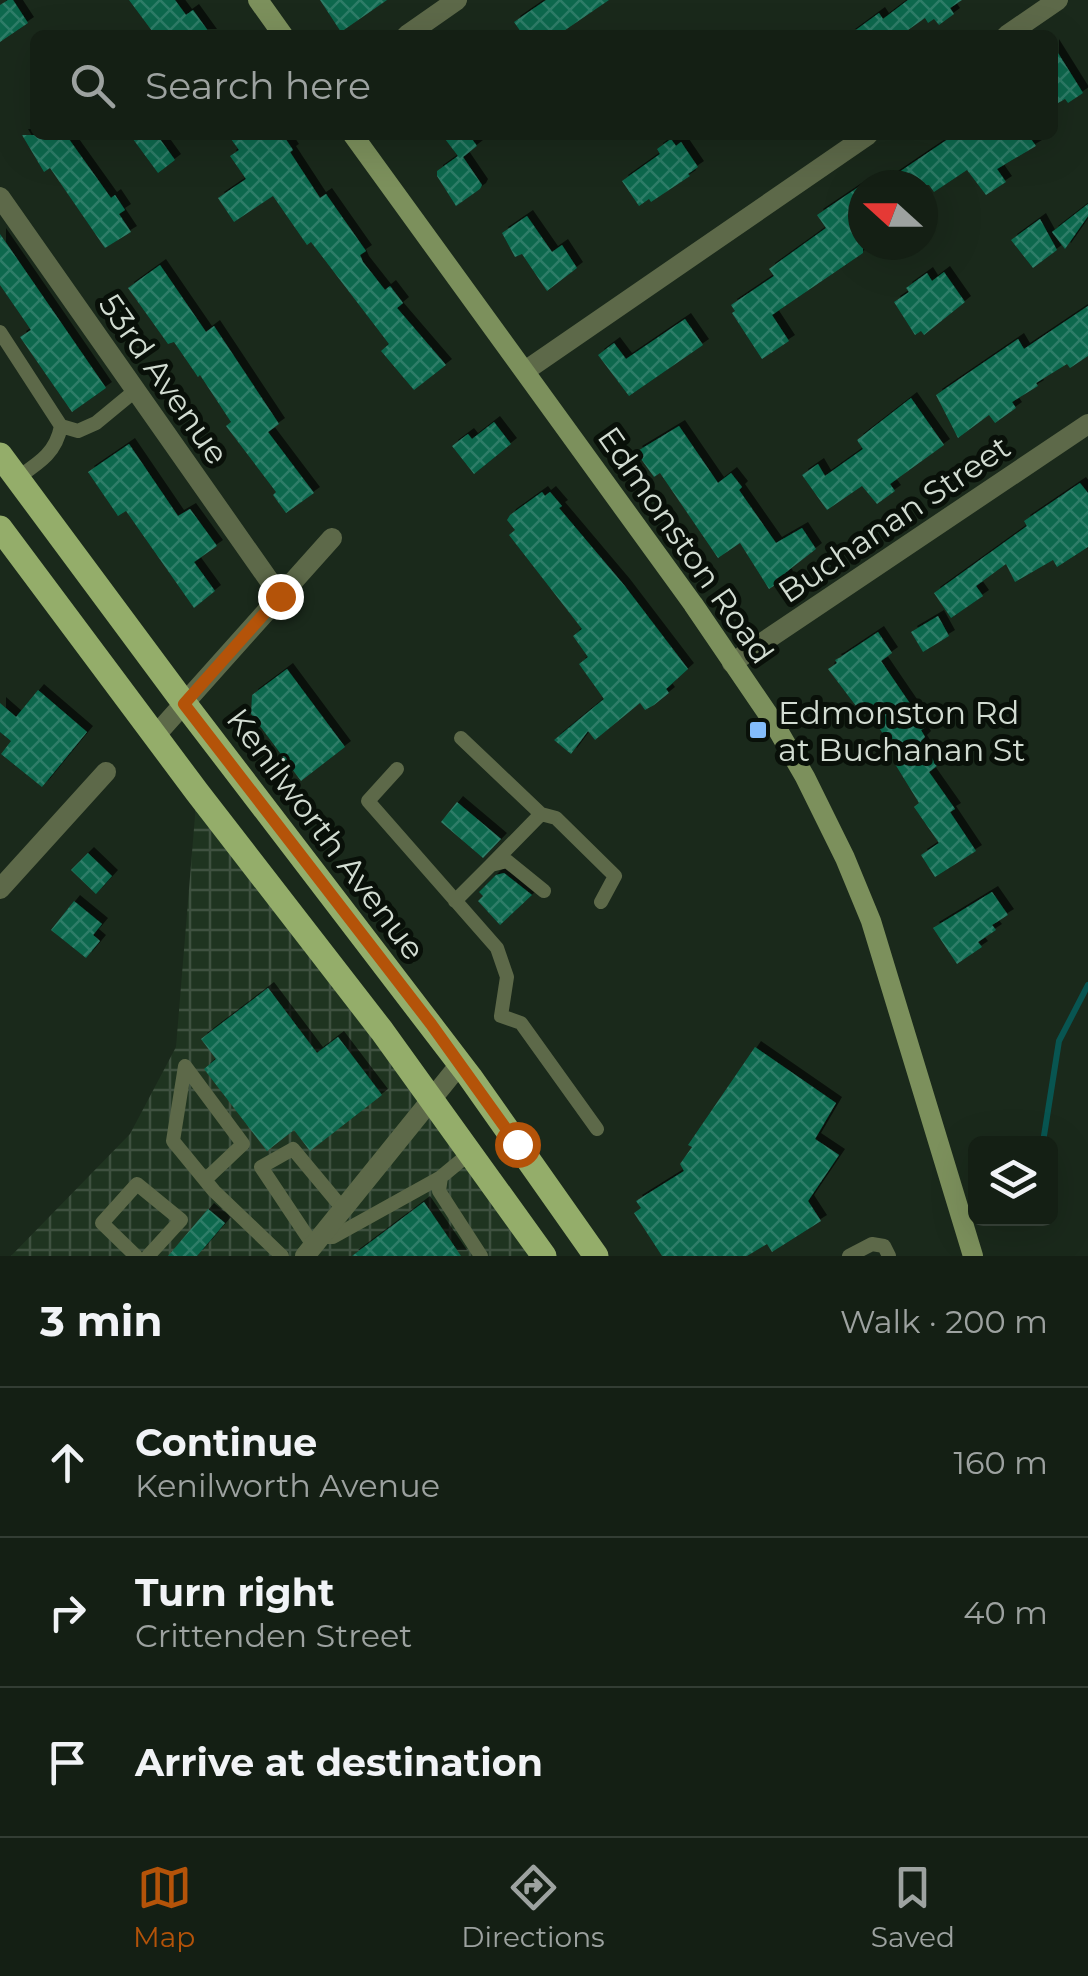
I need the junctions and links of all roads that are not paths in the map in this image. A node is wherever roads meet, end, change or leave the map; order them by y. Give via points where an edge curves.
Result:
1 (258, 0) edge
2 (457, 0) edge
3 (1058, 0) edge
4 (279, 30) edge
5 (419, 30) edge
6 (1015, 30) edge
7 (357, 140) edge
8 (861, 140) edge
9 (0, 197) edge
10 (0, 332) edge
11 (524, 372) junction
12 (136, 390) junction
13 (1088, 424) edge
14 (61, 426) junction
15 (0, 454) edge
16 (18, 478) junction
17 (0, 528) edge
18 (332, 538) dead end
19 (280, 596) junction
20 (732, 662) junction
21 (184, 704) junction
22 (155, 736) junction
23 (461, 738) dead end
24 (397, 769) dead end
25 (106, 772) dead end
26 (541, 814) junction
27 (491, 865) junction
28 (0, 889) edge
29 (544, 892) dead end
30 (456, 900) junction
31 (601, 902) dead end
32 (460, 1064) junction
33 (431, 1100) junction
34 (597, 1128) dead end
35 (470, 1154) junction
36 (441, 1177) junction
37 (205, 1180) junction
38 (343, 1209) junction
39 (313, 1246) edge
40 (136, 1256) edge
41 (148, 1256) edge
42 (282, 1256) edge
43 (481, 1256) edge
44 (544, 1256) edge
45 (596, 1256) edge
46 (849, 1256) edge
47 (889, 1256) edge
48 (974, 1256) edge

1 - 4 street
2 - 5 street
3 - 6 street
7 - 11 street, Edmonston Road
8 - 11 street
9 - 12 street, 53rd Avenue
10 - 14 lane
11 - 20 street, Edmonston Road
12 - 14 lane via 96,423 78,431
12 - 19 street, 53rd Avenue
13 - 20 street, Buchanan Street
14 - 16 lane via 49,456
15 - 16 main road, Kenilworth Avenue
16 - 21 main road, Kenilworth Avenue
17 - 22 main road
18 - 19 street
19 - 21 street
20 - 48 street, Edmonston Road via 805,777 871,921
21 - 22 street
21 - 32 main road, Kenilworth Avenue
22 - 33 main road
23 - 26 lane
24 - 30 lane via 368,800
25 - 28 street
26 - 27 lane
26 - 31 lane via 556,818 615,876
27 - 29 lane via 507,861
27 - 30 lane
30 - 34 lane via 497,948 507,977 502,1016 521,1023
32 - 33 street
32 - 45 main road, Kenilworth Avenue
33 - 35 main road
33 - 38 street
35 - 36 lane
35 - 44 main road
36 - 39 lane
36 - 43 lane via 439,1192
37 - 37 lane via 173,1141 185,1066 243,1144
37 - 42 lane
38 - 39 street
38 - 39 lane via 294,1150 261,1167
40 - 41 lane via 102,1223 137,1184 182,1220
46 - 47 lane via 872,1244 884,1246

